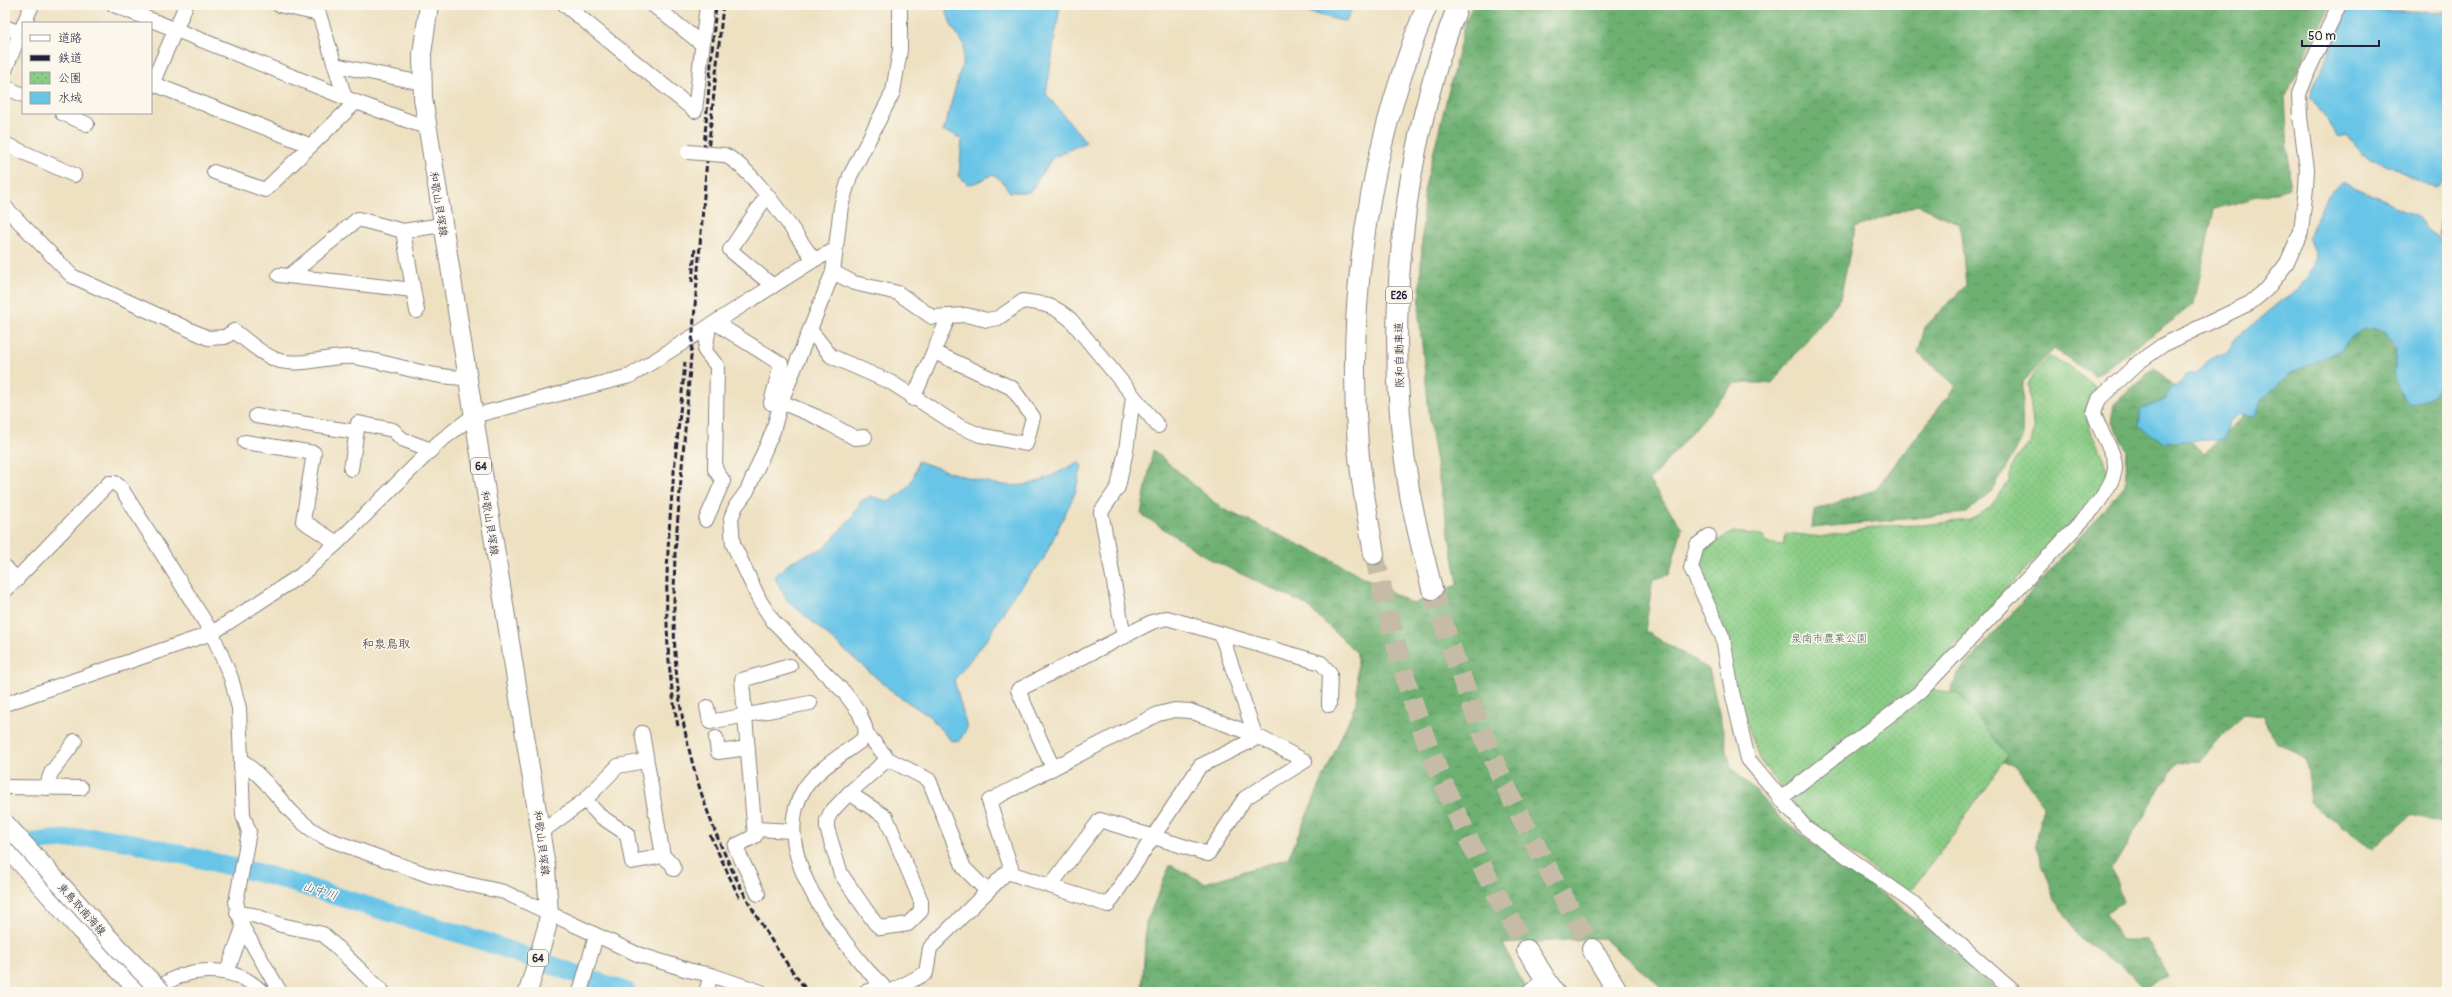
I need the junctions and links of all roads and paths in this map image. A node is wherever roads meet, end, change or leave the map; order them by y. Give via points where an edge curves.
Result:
1 (32, 5) edge
2 (114, 5) edge
3 (186, 5) edge
4 (279, 5) edge
5 (429, 5) edge
6 (564, 5) edge
7 (653, 5) edge
8 (707, 5) edge
9 (900, 5) edge
10 (1427, 5) edge
11 (1458, 5) edge
12 (2339, 5) edge
13 (26, 22) edge
14 (5, 27) edge
15 (22, 29) edge
16 (175, 29) junction
17 (22, 31) edge
18 (702, 44) junction
19 (335, 65) junction
20 (5, 70) edge
21 (152, 82) edge
22 (422, 83) junction
23 (152, 84) edge
24 (5, 88) edge
25 (22, 96) edge
26 (351, 100) junction
27 (64, 114) edge
28 (87, 124) dead end
29 (428, 128) junction
30 (5, 144) edge
31 (309, 145) junction
32 (688, 152) dead end
33 (214, 172) dead end
34 (74, 175) dead end
35 (766, 197) junction
36 (5, 207) edge
37 (442, 224) junction
38 (403, 231) junction
39 (836, 250) junction
40 (814, 260) junction
41 (833, 272) junction
42 (773, 286) junction
43 (413, 290) junction
44 (417, 311) dead end
45 (949, 316) junction
46 (713, 325) junction
47 (811, 331) junction
48 (934, 352) junction
49 (468, 378) junction
50 (1132, 397) junction
51 (913, 399) junction
52 (776, 403) junction
53 (256, 416) dead end
54 (473, 416) junction
55 (1158, 426) dead end
56 (356, 432) junction
57 (865, 437) dead end
58 (246, 442) dead end
59 (431, 450) junction
60 (352, 469) dead end
61 (706, 520) dead end
62 (1709, 536) dead end
63 (337, 544) junction
64 (1374, 554) tunnel mouth
65 (5, 567) edge
66 (16, 580) junction
67 (1432, 589) tunnel mouth
68 (5, 591) edge
69 (212, 633) junction
70 (1221, 634) junction
71 (1124, 637) junction
72 (790, 666) dead end
73 (810, 703) dead end
74 (5, 704) edge
75 (1329, 705) dead end
76 (707, 707) dead end
77 (746, 715) junction
78 (642, 733) dead end
79 (866, 733) junction
80 (1257, 736) junction
81 (716, 738) dead end
82 (75, 741) dead end
83 (748, 748) junction
84 (242, 759) junction
85 (888, 759) junction
86 (645, 761) junction
87 (1053, 768) junction
88 (5, 787) edge
89 (46, 788) junction
90 (82, 788) dead end
91 (849, 793) junction
92 (1780, 799) junction
93 (585, 800) junction
94 (5, 823) edge
95 (755, 829) junction
96 (541, 830) junction
97 (792, 831) junction
98 (1155, 837) junction
99 (5, 846) edge
100 (663, 856) junction
101 (674, 869) dead end
102 (1007, 872) junction
103 (1050, 886) junction
104 (987, 891) junction
105 (758, 894) dead end
106 (238, 913) junction
107 (548, 920) junction
108 (242, 928) junction
109 (596, 936) junction
110 (1592, 949) tunnel mouth
111 (1527, 950) tunnel mouth
112 (227, 972) junction
113 (711, 975) junction
114 (528, 990) edge
115 (887, 990) edge
116 (1539, 990) edge
117 (140, 992) edge
118 (154, 992) edge
119 (162, 992) edge
120 (262, 992) edge
121 (280, 992) edge
122 (383, 992) edge
123 (580, 992) edge
124 (706, 992) edge
125 (761, 992) edge
126 (866, 992) edge
127 (1618, 992) edge
128 (2014, 992) edge

1 - 13 street
2 - 16 street
3 - 16 street
4 - 19 street via 320,14
5 - 22 main road, 和歌山貝塚線 / 64 via 422,54
6 - 18 street via 695,111
7 - 18 street
8 - 18 street
9 - 39 street via 900,50 893,92 846,188
10 - 64 highway via 1396,89 1381,143 1360,261 1356,362 1358,447
11 - 67 highway, 阪和自動車道 / E26 via 1432,82 1418,145 1407,202 1398,310 1399,384 1409,488
12 - 92 street via 2308,69 2299,94 2307,169 2306,188 2301,231 2287,263 2267,289 2250,303 2163,345 2117,381 2099,399 2094,413 2116,466 2112,480 2094,508 1920,692
14 - 15 street
16 - 21 street
16 - 26 street
17 - 20 street
19 - 22 street
19 - 26 street
22 - 29 main road, 和歌山貝塚線 / 64
23 - 31 street
24 - 25 street
26 - 29 street
26 - 31 street
27 - 28 street
29 - 37 main road, 和歌山貝塚線 / 64
30 - 34 street
31 - 33 street via 265,190
32 - 35 street, bridge via 724,155 733,159
35 - 40 street
35 - 42 street via 730,250
36 - 49 street via 72,276 208,338 225,337 234,331 279,361 298,363 354,357 448,378
37 - 38 street
37 - 49 main road, 和歌山貝塚線 / 64
38 - 43 street
38 - 43 street via 358,219 284,275
39 - 40 street
39 - 41 street
40 - 42 street
41 - 45 street via 854,283 898,293 932,317
41 - 47 street
42 - 46 street
43 - 44 street
45 - 48 street
45 - 50 street via 966,315 987,320 998,318 1023,301 1046,304 1059,309 1071,320
46 - 52 street via 781,364
46 - 54 street via 630,376
46 - 61 street via 705,351 717,366 716,469 723,481
47 - 51 street via 831,356 892,384
47 - 52 street
48 - 51 street
48 - 51 street via 1012,388 1033,417 1026,444 973,432
49 - 54 main road, 和歌山貝塚線 / 64
50 - 55 street
50 - 71 street via 1126,451 1118,487 1101,512
52 - 57 street via 818,417 855,438
52 - 79 street via 773,431 753,478 733,512 733,544 768,614 852,702 862,716
53 - 56 street
54 - 59 street
54 - 96 main road, 和歌山貝塚線 / 64
56 - 59 street via 358,423 393,430 402,439
56 - 60 street
58 - 63 street via 314,453 303,521
59 - 63 street
62 - 92 street via 1697,545 1691,568 1723,638 1732,692 1748,759
63 - 69 street via 301,575
65 - 66 street
66 - 68 street
66 - 69 street via 109,483 115,483 121,488
69 - 74 street
69 - 84 street via 231,678 238,708
70 - 71 street via 1167,618 1152,622
70 - 75 street via 1321,663 1330,673
70 - 80 street
71 - 87 street via 1018,690
72 - 77 street via 742,680
73 - 77 street
76 - 77 street via 710,722
77 - 83 street
78 - 86 street
79 - 85 street
79 - 97 street via 862,740 817,775 804,789 794,815
80 - 87 street via 1190,712 1175,710 1158,714
80 - 98 street via 1200,766
80 - 98 street via 1305,761 1245,798 1208,854
81 - 83 street via 718,752
82 - 89 street via 51,773
83 - 95 street
84 - 106 street via 243,815 249,832 237,893
84 - 107 street via 312,832 431,876 504,892
85 - 91 street
85 - 104 street via 929,780 964,868
86 - 93 street via 618,766 605,773
86 - 100 street
87 - 102 street via 989,801 1011,868
88 - 89 street
89 - 90 street
91 - 91 street via 830,812 827,820 827,828 841,874 862,906 881,928 908,924 921,911 921,901 886,817
92 - 128 street via 1805,827 1912,902
93 - 96 street via 548,828
93 - 100 street via 600,816 627,834 632,862
94 - 119 main road, 東鳥取南海線, bridge via 119,950
95 - 97 street
95 - 105 street via 755,836 735,846
96 - 107 main road, 和歌山貝塚線 / 64 via 546,867
97 - 115 street via 799,862 815,900 864,966
98 - 103 street via 1100,820
98 - 103 street via 1108,905
99 - 117 main road, 東鳥取南海線
100 - 101 street
102 - 103 street
102 - 104 street
104 - 115 street via 930,948 926,974
106 - 108 street
106 - 122 street via 323,934
107 - 109 street
107 - 114 main road, 和歌山貝塚線 / 64
108 - 112 street
108 - 121 street
109 - 113 street via 636,954
109 - 123 street
110 - 127 highway
111 - 116 highway
112 - 118 street via 206,971 186,974
112 - 120 street via 247,980
113 - 124 street
113 - 125 street
115 - 126 street

